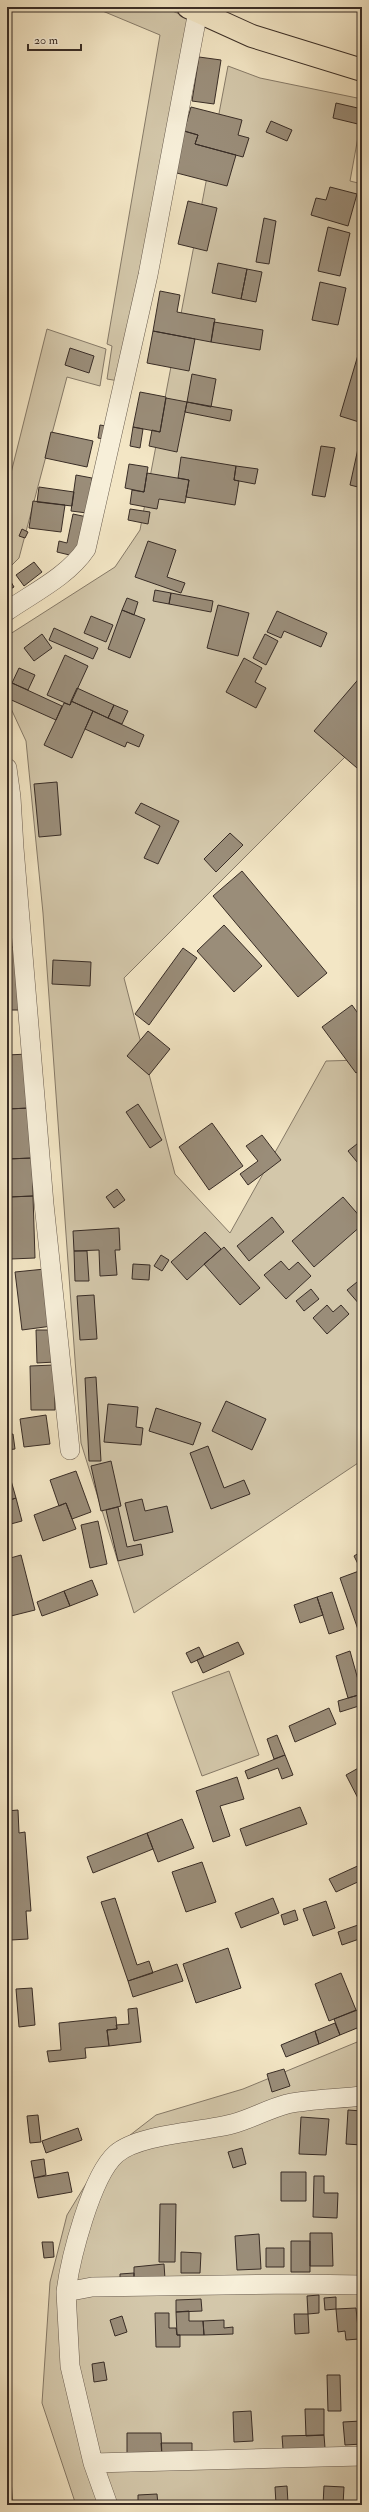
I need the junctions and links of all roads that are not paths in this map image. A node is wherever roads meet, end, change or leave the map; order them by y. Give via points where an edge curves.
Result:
1 (193, 9) edge
2 (362, 70) edge
3 (7, 611) edge
4 (7, 768) edge
5 (10, 848) edge
6 (70, 1450) dead end
7 (362, 2096) edge
8 (362, 2286) edge
9 (79, 2289) junction
10 (362, 2456) edge
11 (93, 2463) junction
12 (108, 2505) edge

1 - 2 main road via 252,36
1 - 3 lane via 148,275 86,550 68,569
4 - 5 lane via 12,797
5 - 6 lane
7 - 9 lane via 286,2104 233,2124 150,2140 117,2153 103,2172 90,2202 69,2269
8 - 9 lane via 296,2284
9 - 11 lane via 70,2366
10 - 11 lane
11 - 12 lane

